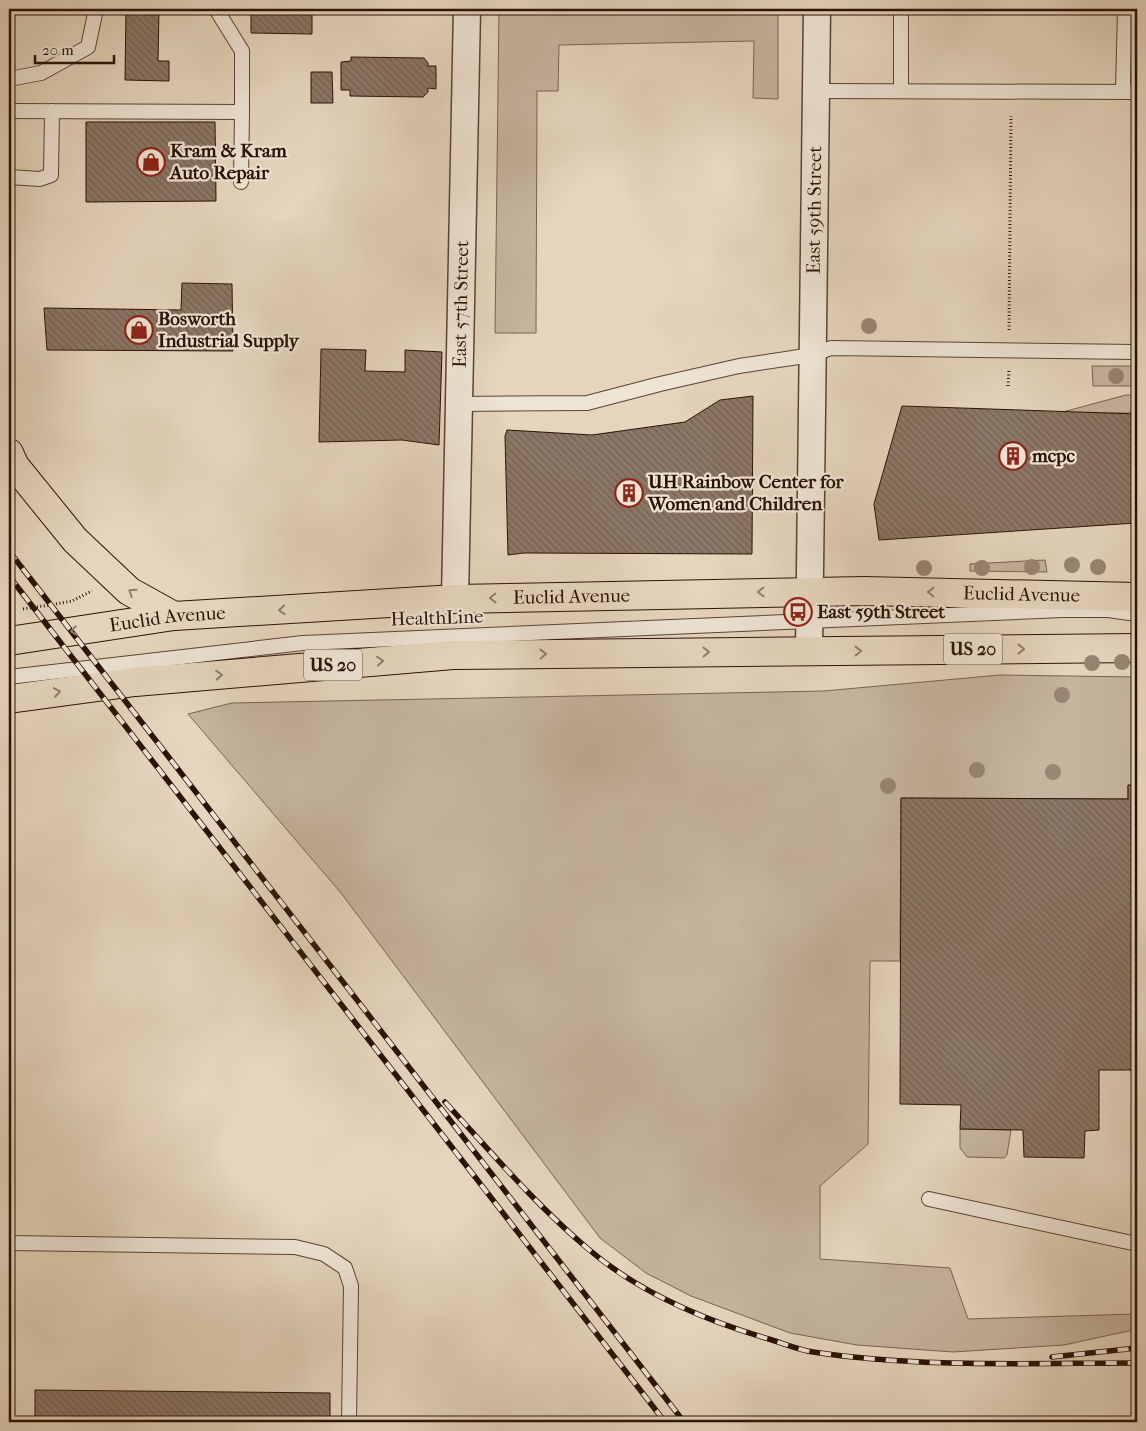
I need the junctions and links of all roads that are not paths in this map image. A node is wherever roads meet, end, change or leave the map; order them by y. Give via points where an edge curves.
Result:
1 (96, 9) edge
2 (216, 9) edge
3 (467, 9) edge
4 (817, 9) edge
5 (901, 9) edge
6 (1125, 9) edge
7 (9, 79) edge
8 (817, 91) junction
9 (901, 92) junction
10 (1123, 92) junction
11 (1137, 92) edge
12 (9, 111) edge
13 (52, 111) junction
14 (242, 112) junction
15 (9, 177) edge
16 (242, 182) dead end
17 (1137, 352) edge
18 (812, 355) junction
19 (459, 404) junction
20 (9, 453) edge
21 (810, 592) junction
22 (1137, 597) edge
23 (455, 599) junction
24 (1137, 606) edge
25 (1108, 610) junction
26 (1137, 614) edge
27 (174, 616) junction
28 (810, 621) junction
29 (9, 641) edge
30 (1137, 648) edge
31 (810, 651) junction
32 (9, 677) edge
33 (9, 699) edge
34 (929, 1199) dead end
35 (9, 1242) edge
36 (1137, 1244) edge
37 (349, 1422) edge

1 - 7 lane via 88,47 41,73
2 - 14 lane via 242,51
3 - 19 street, East 57th Street
4 - 8 street, East 59th Street
5 - 9 lane
6 - 10 lane
8 - 9 lane
8 - 18 street, East 59th Street
9 - 10 lane
10 - 11 lane
12 - 13 lane
13 - 14 lane
13 - 15 lane via 52,175 40,179
14 - 16 lane
17 - 18 lane via 832,348
18 - 19 lane via 739,366 587,404
18 - 21 street, East 59th Street
19 - 23 street, East 57th Street
27 -> 20 main road via 129,591 75,540 14,466
22 -> 21 main road, Euclid Avenue
21 -> 23 main road, Euclid Avenue
21 - 28 street, East 59th Street
23 -> 27 main road, Euclid Avenue
24 - 25 lane, HealthLine
25 - 26 lane, HealthLine
25 - 28 lane, HealthLine
27 -> 29 main road, Euclid Avenue
28 - 31 street, East 59th Street
28 - 32 lane, HealthLine via 303,643
31 -> 30 main road, US 20
33 -> 31 main road, US 20 via 135,682 454,655
34 - 36 lane
35 - 37 lane via 295,1246 324,1254 345,1268 350,1286

